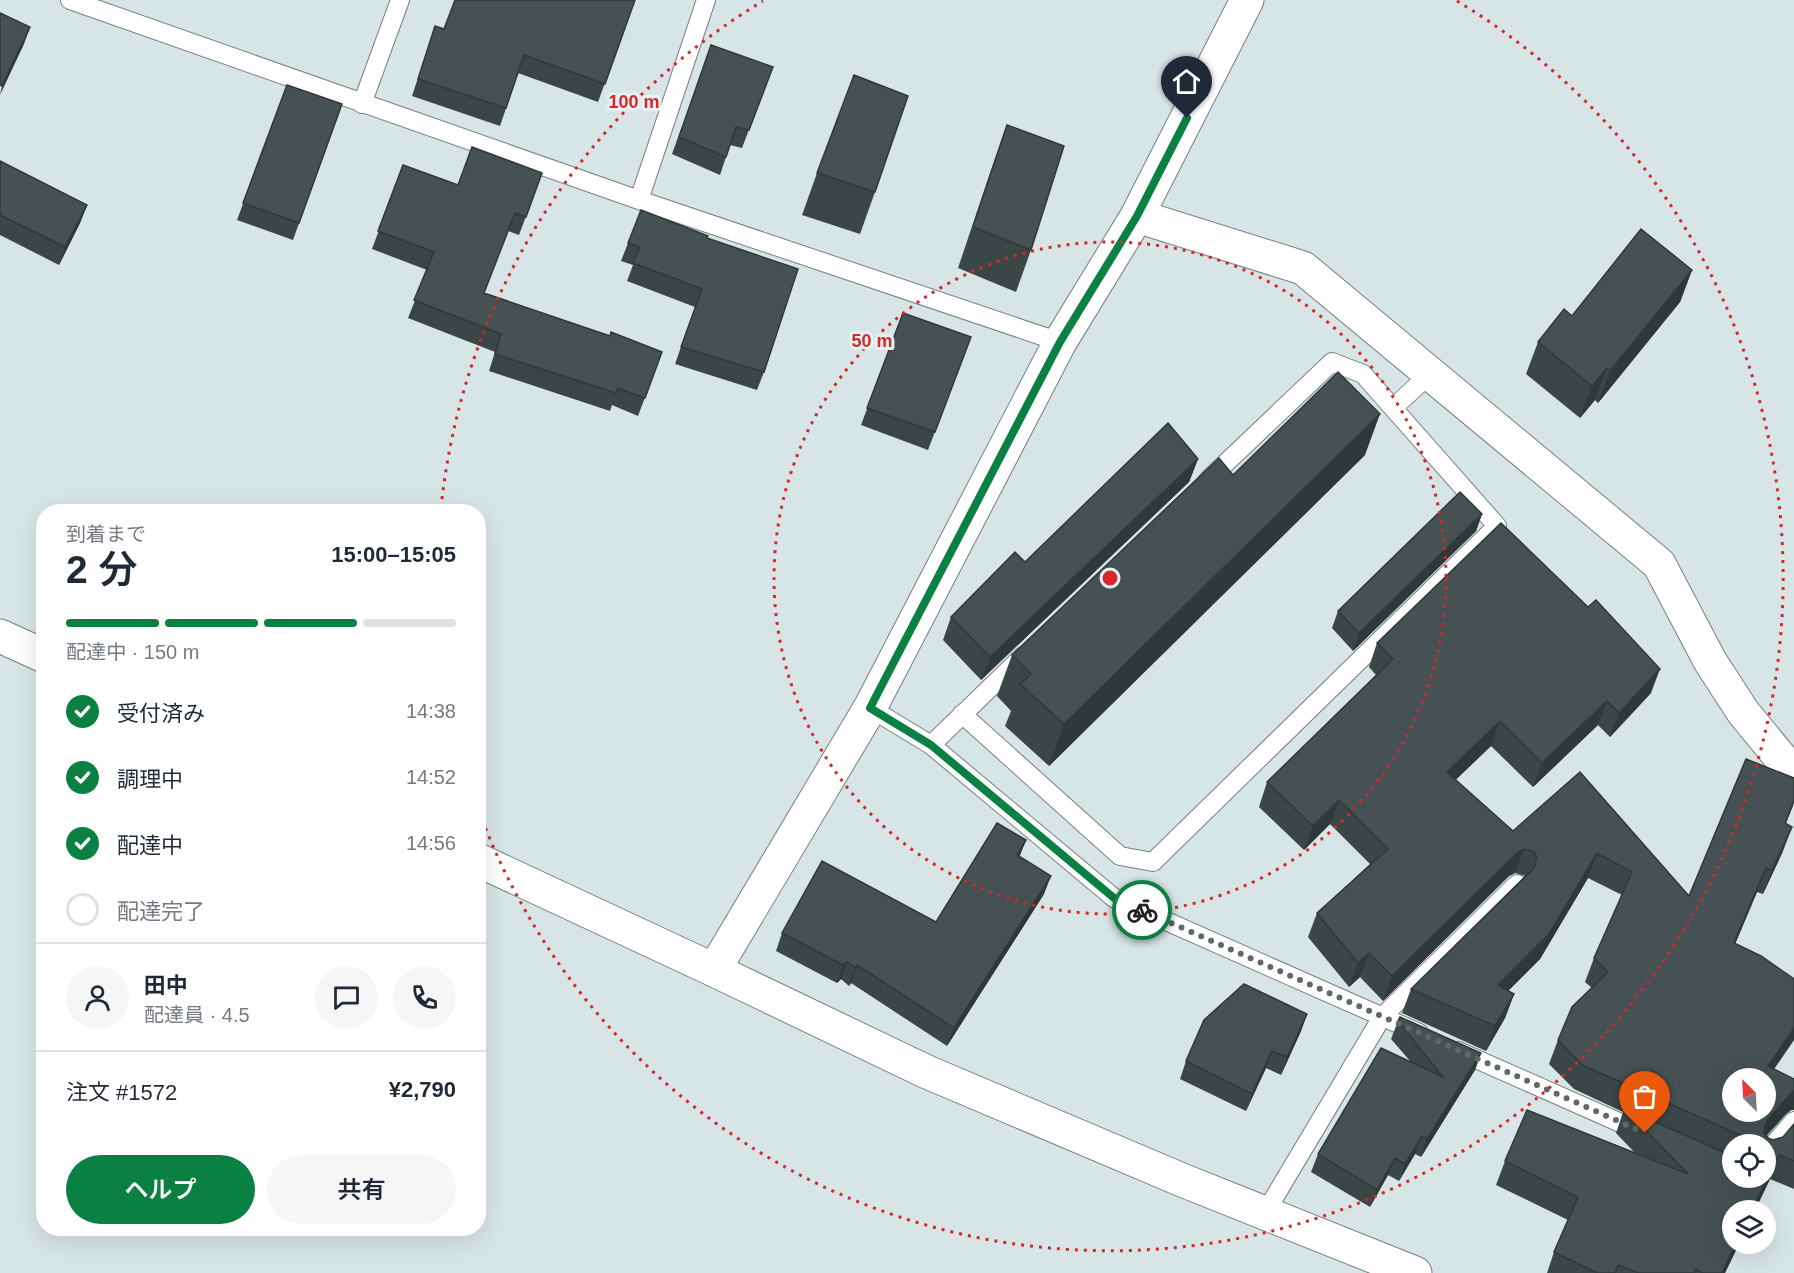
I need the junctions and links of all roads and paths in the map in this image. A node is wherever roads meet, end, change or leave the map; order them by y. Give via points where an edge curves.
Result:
1 (70, 0) edge
2 (400, 0) edge
3 (706, 0) edge
4 (1247, 0) edge
5 (362, 104) junction
6 (639, 200) junction
7 (1137, 216) junction
8 (1060, 342) junction
9 (1430, 374) junction
10 (1393, 408) junction
11 (1196, 492) edge
12 (0, 636) edge
13 (1033, 646) edge
14 (36, 652) edge
15 (870, 708) junction
16 (962, 714) junction
17 (931, 745) junction
18 (1794, 771) edge
19 (486, 864) edge
20 (1517, 884) edge
21 (714, 970) junction
22 (1382, 1017) junction
23 (1794, 1122) edge
24 (1656, 1138) edge
25 (1776, 1142) edge
26 (1265, 1213) junction
27 (1415, 1273) edge

1 - 5 lane
2 - 5 lane
3 - 6 lane
4 - 7 street
5 - 6 lane
6 - 8 lane
7 - 8 street
7 - 9 street via 1303,268
8 - 15 street
9 - 10 lane
9 - 18 street via 1659,564 1726,687
10 - 11 lane via 1363,374 1332,363
10 - 16 lane via 1497,526 1153,862 1120,856
12 - 14 street
13 - 16 lane
15 - 17 lane
15 - 21 street
16 - 17 lane
17 - 22 lane via 1114,898
19 - 21 street
20 - 22 lane
21 - 26 street via 927,1072
22 - 24 lane
22 - 26 lane
23 - 25 lane
26 - 27 street

